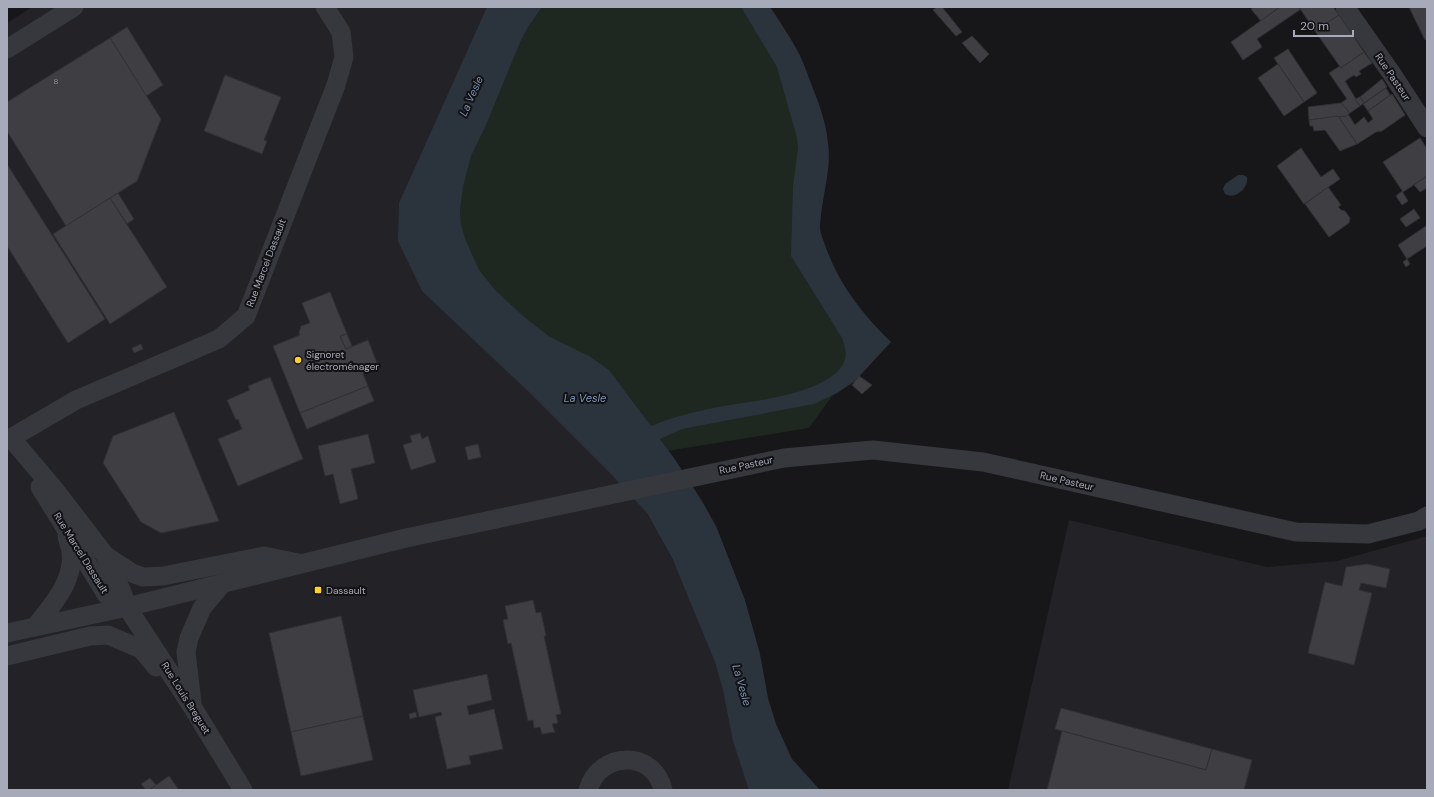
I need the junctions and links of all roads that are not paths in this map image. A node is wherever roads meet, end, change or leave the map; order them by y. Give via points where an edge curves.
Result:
1 (74, 7) edge
2 (325, 7) edge
3 (1344, 7) edge
4 (7, 49) edge
5 (1427, 128) edge
6 (9, 435) edge
7 (1427, 516) edge
8 (65, 528) junction
9 (105, 555) junction
10 (304, 564) junction
11 (223, 583) junction
12 (127, 607) junction
13 (34, 627) junction
14 (8, 633) edge
15 (7, 656) edge
16 (193, 708) junction
17 (243, 790) edge
18 (588, 790) edge
19 (663, 790) edge

1 - 4 street
2 - 6 street, Rue Marcel Dassault via 341,32 344,57 336,85 246,316 219,339 76,400
3 - 5 street, Rue Pasteur
6 - 8 street, Rue Marcel Dassault
6 - 9 street, Rue Marcel Dassault via 56,490
7 - 10 street, Rue Pasteur via 1419,521 1368,534 1296,532 983,462 874,450 784,458 406,538
8 - 12 street, Rue Marcel Dassault via 106,594
8 - 13 street via 71,552 70,570 65,585 52,606
9 - 10 street via 132,573 143,577 163,576 264,556
9 - 12 street, Rue Marcel Dassault
10 - 11 street, Rue Pasteur
11 - 12 street, Rue Pasteur
11 - 16 street via 202,608 189,638 186,652
12 - 13 street, Rue Pasteur
12 - 16 street, Rue Louis Breguet
13 - 14 street, Rue Pasteur
15 - 16 street via 90,636 108,635 141,649 172,689
16 - 17 street, Rue Louis Breguet
18 - 19 street via 597,771 620,760 633,760 655,773

